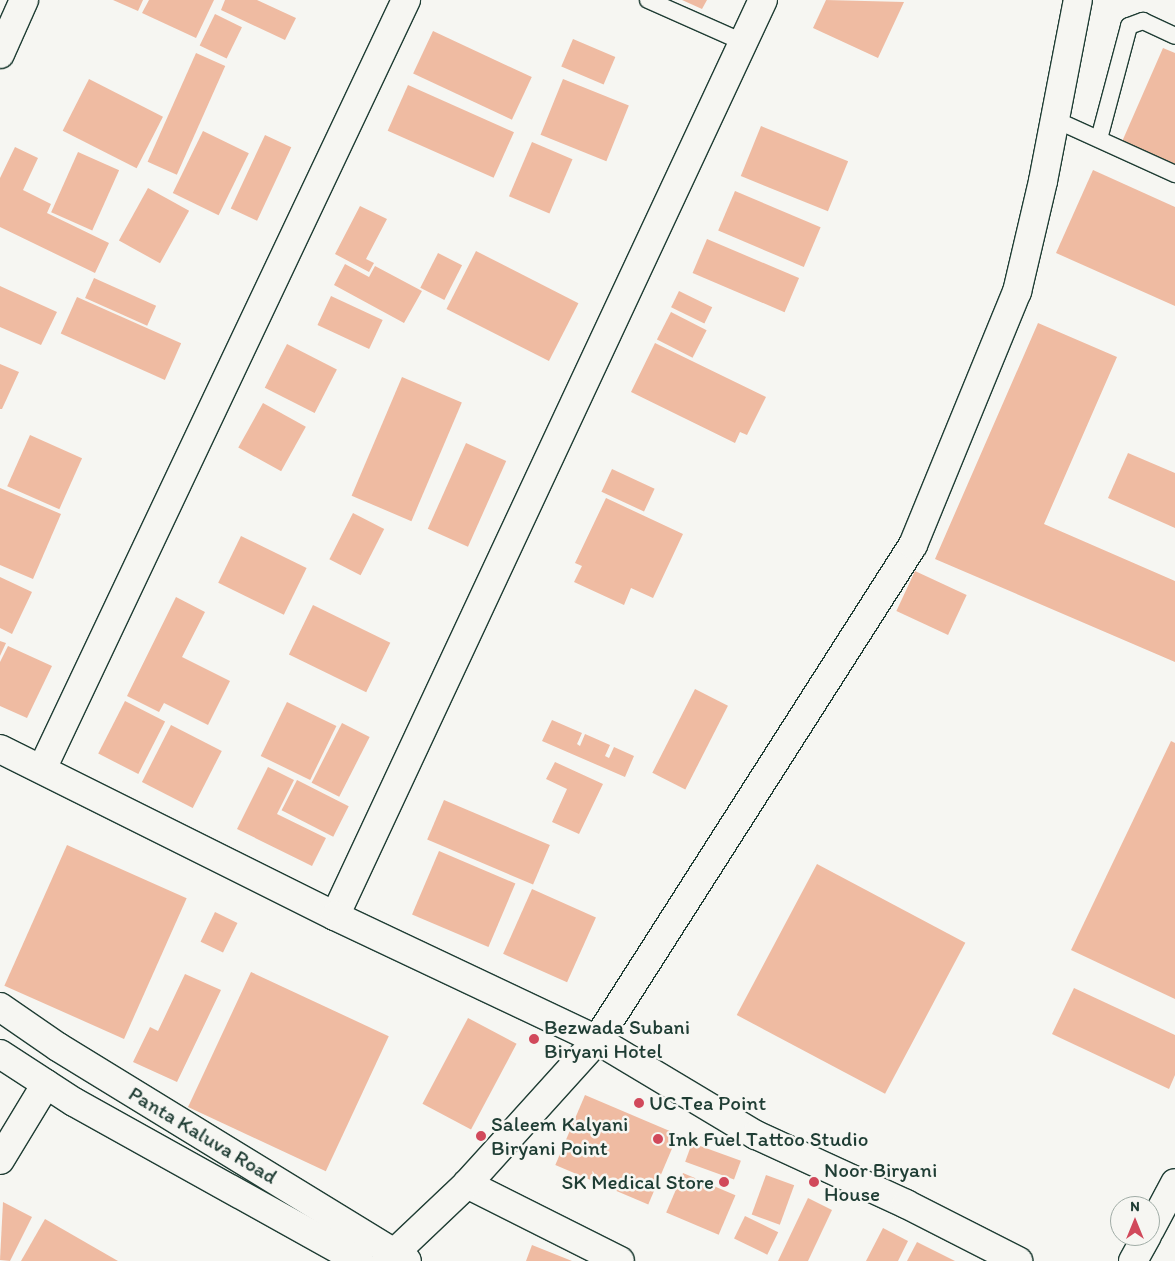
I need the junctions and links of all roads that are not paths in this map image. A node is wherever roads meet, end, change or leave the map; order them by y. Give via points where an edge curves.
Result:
1 (24, 0) edge
2 (406, 0) edge
3 (648, 0) edge
4 (763, 0) edge
5 (1078, 0) edge
6 (1175, 36) edge
7 (743, 42) junction
8 (0, 54) edge
9 (1056, 120) junction
10 (1099, 139) junction
11 (1175, 174) edge
12 (0, 749) edge
13 (42, 768) junction
14 (335, 916) junction
15 (0, 1007) edge
16 (597, 1040) junction
17 (0, 1054) edge
18 (46, 1084) junction
19 (0, 1160) edge
20 (1175, 1183) edge
21 (467, 1184) junction
22 (1160, 1211) edge
23 (1141, 1246) edge
24 (396, 1258) edge
25 (360, 1261) edge
26 (620, 1261) edge
27 (1018, 1261) edge
28 (1133, 1261) edge

1 - 8 street
2 - 13 street
3 - 7 lane
4 - 7 street
5 - 9 street
6 - 10 lane via 1143,21 1129,26
7 - 14 street
9 - 10 lane
9 - 16 street via 1017,292 913,545
10 - 11 lane
12 - 13 street
13 - 14 street
14 - 16 street
15 - 24 street, Panta Kaluva Road via 58,1047
16 - 21 street
16 - 27 street via 756,1135 906,1204
17 - 18 street, Panta Kaluva Road
18 - 19 street
18 - 25 street, Panta Kaluva Road
20 - 22 street
21 - 24 street
21 - 26 street
23 - 28 street

